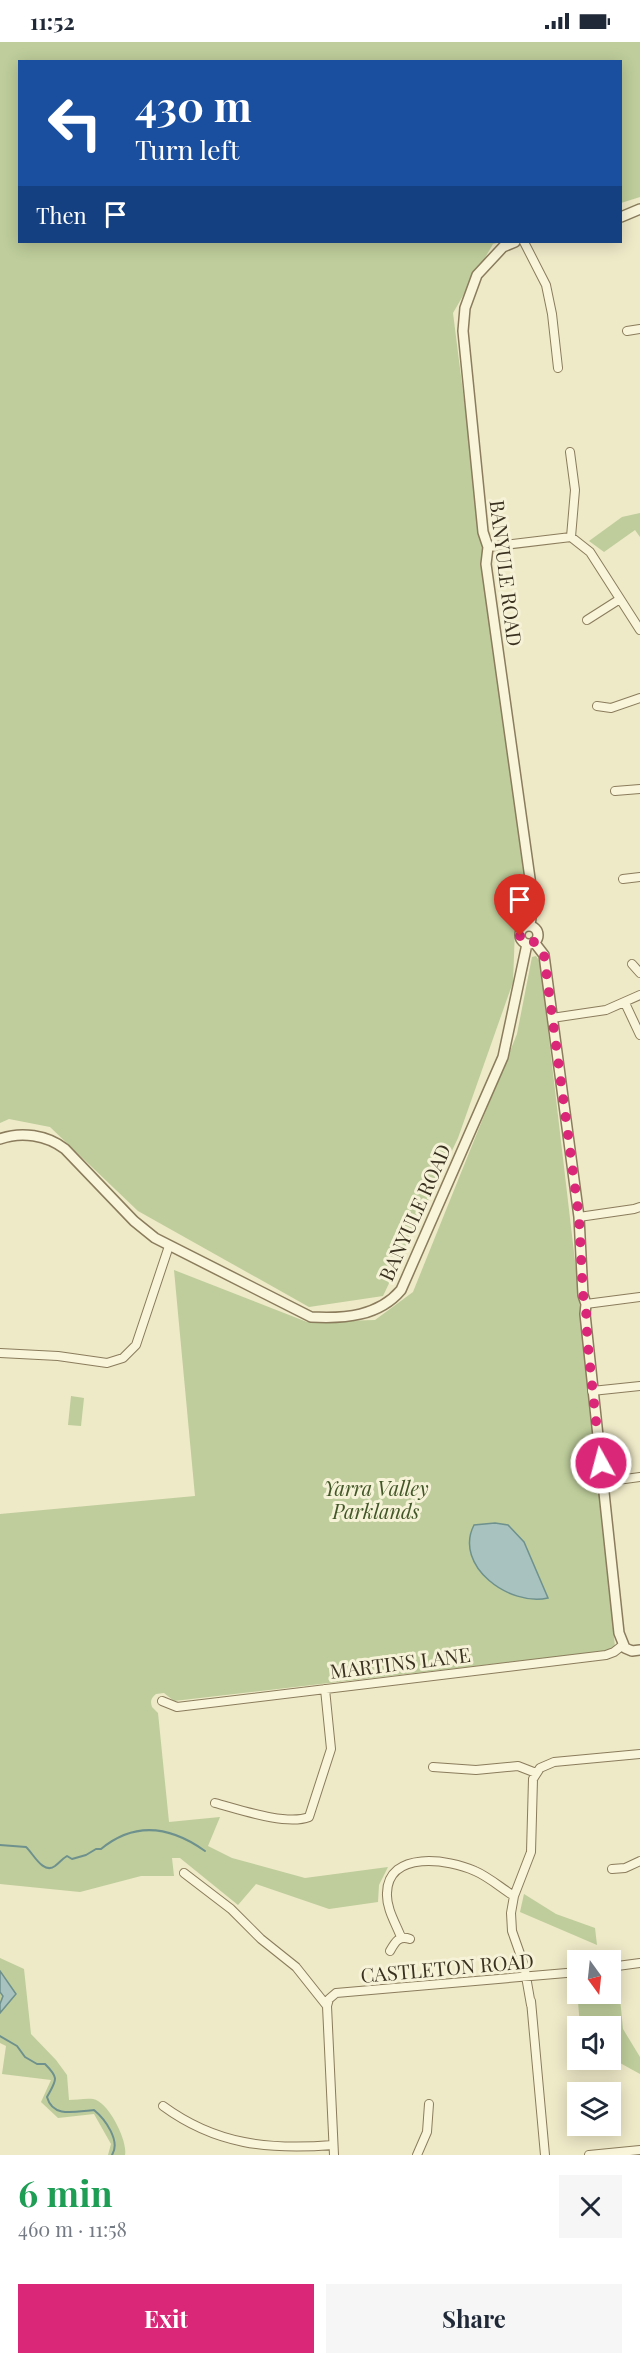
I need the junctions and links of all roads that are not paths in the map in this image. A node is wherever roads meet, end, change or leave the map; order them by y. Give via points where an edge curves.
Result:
1 (640, 209) edge
2 (622, 217) edge
3 (513, 243) edge
4 (525, 243) edge
5 (640, 329) edge
6 (627, 331) dead end
7 (558, 368) dead end
8 (570, 452) dead end
9 (571, 537) junction
10 (488, 547) junction
11 (620, 599) junction
12 (586, 620) dead end
13 (640, 630) edge
14 (640, 698) edge
15 (597, 706) dead end
16 (640, 789) edge
17 (615, 791) dead end
18 (640, 877) edge
19 (623, 879) dead end
20 (530, 926) junction
21 (531, 943) junction
22 (632, 964) dead end
23 (640, 973) edge
24 (640, 995) edge
25 (625, 1003) junction
26 (552, 1018) junction
27 (640, 1035) edge
28 (0, 1139) edge
29 (640, 1207) edge
30 (579, 1217) junction
31 (169, 1246) junction
32 (640, 1297) edge
33 (586, 1304) junction
34 (0, 1353) edge
35 (640, 1386) edge
36 (592, 1391) junction
37 (640, 1477) edge
38 (603, 1482) junction
39 (623, 1646) junction
40 (640, 1650) edge
41 (325, 1689) junction
42 (162, 1701) dead end
43 (640, 1754) edge
44 (433, 1767) dead end
45 (536, 1773) junction
46 (215, 1803) dead end
47 (640, 1861) edge
48 (612, 1869) dead end
49 (183, 1873) dead end
50 (514, 1896) junction
51 (390, 1951) dead end
52 (640, 1963) edge
53 (621, 1966) edge
54 (567, 1973) edge
55 (528, 1976) junction
56 (327, 2006) junction
57 (429, 2104) dead end
58 (163, 2106) dead end
59 (333, 2145) junction
60 (640, 2150) edge
61 (334, 2155) edge
62 (417, 2155) edge
63 (545, 2155) edge
64 (589, 2155) edge

1 - 2 street
3 - 10 street, BANYULE ROAD via 503,247 477,275 465,308 463,331 483,532
4 - 7 street via 546,285
5 - 6 street
8 - 9 street via 576,490
9 - 10 street
9 - 11 street via 590,552
10 - 20 street, BANYULE ROAD via 486,564 533,900
11 - 12 street
11 - 13 street
14 - 15 street via 611,708
16 - 17 street
18 - 19 street
20 - 21 street via 537,931
20 - 21 street via 520,933 522,941
21 - 26 street via 544,955
21 - 31 street, BANYULE ROAD via 503,1057 401,1290 390,1302 374,1311 335,1318 311,1317
22 - 23 street
24 - 25 street
25 - 26 street via 599,1012
25 - 27 street
26 - 30 street
28 - 31 street, BANYULE ROAD via 22,1134 55,1141 134,1221
29 - 30 street
30 - 33 street
31 - 34 street via 136,1346 123,1358 107,1363
32 - 33 street
33 - 36 street
35 - 36 street
36 - 38 street
37 - 38 street
38 - 39 street
39 - 40 street
39 - 41 street, MARTINS LANE via 606,1655
41 - 42 street, MARTINS LANE via 177,1707
41 - 46 street via 331,1749 309,1817 279,1818
43 - 45 street via 554,1762
44 - 45 street via 476,1770 518,1766
45 - 50 street via 531,1786 531,1852
47 - 48 street
49 - 56 street via 231,1909 296,1967
50 - 51 street via 482,1874 462,1866 439,1861 408,1864 390,1880 387,1895 406,1938
50 - 55 street via 511,1922 517,1946 527,1962
52 - 53 street
54 - 55 street, CASTLETON ROAD
55 - 56 street, CASTLETON ROAD via 336,1993
55 - 63 street
56 - 59 street
57 - 62 street via 427,2132
58 - 59 street via 204,2130 237,2141 284,2147
59 - 61 street
60 - 64 street

